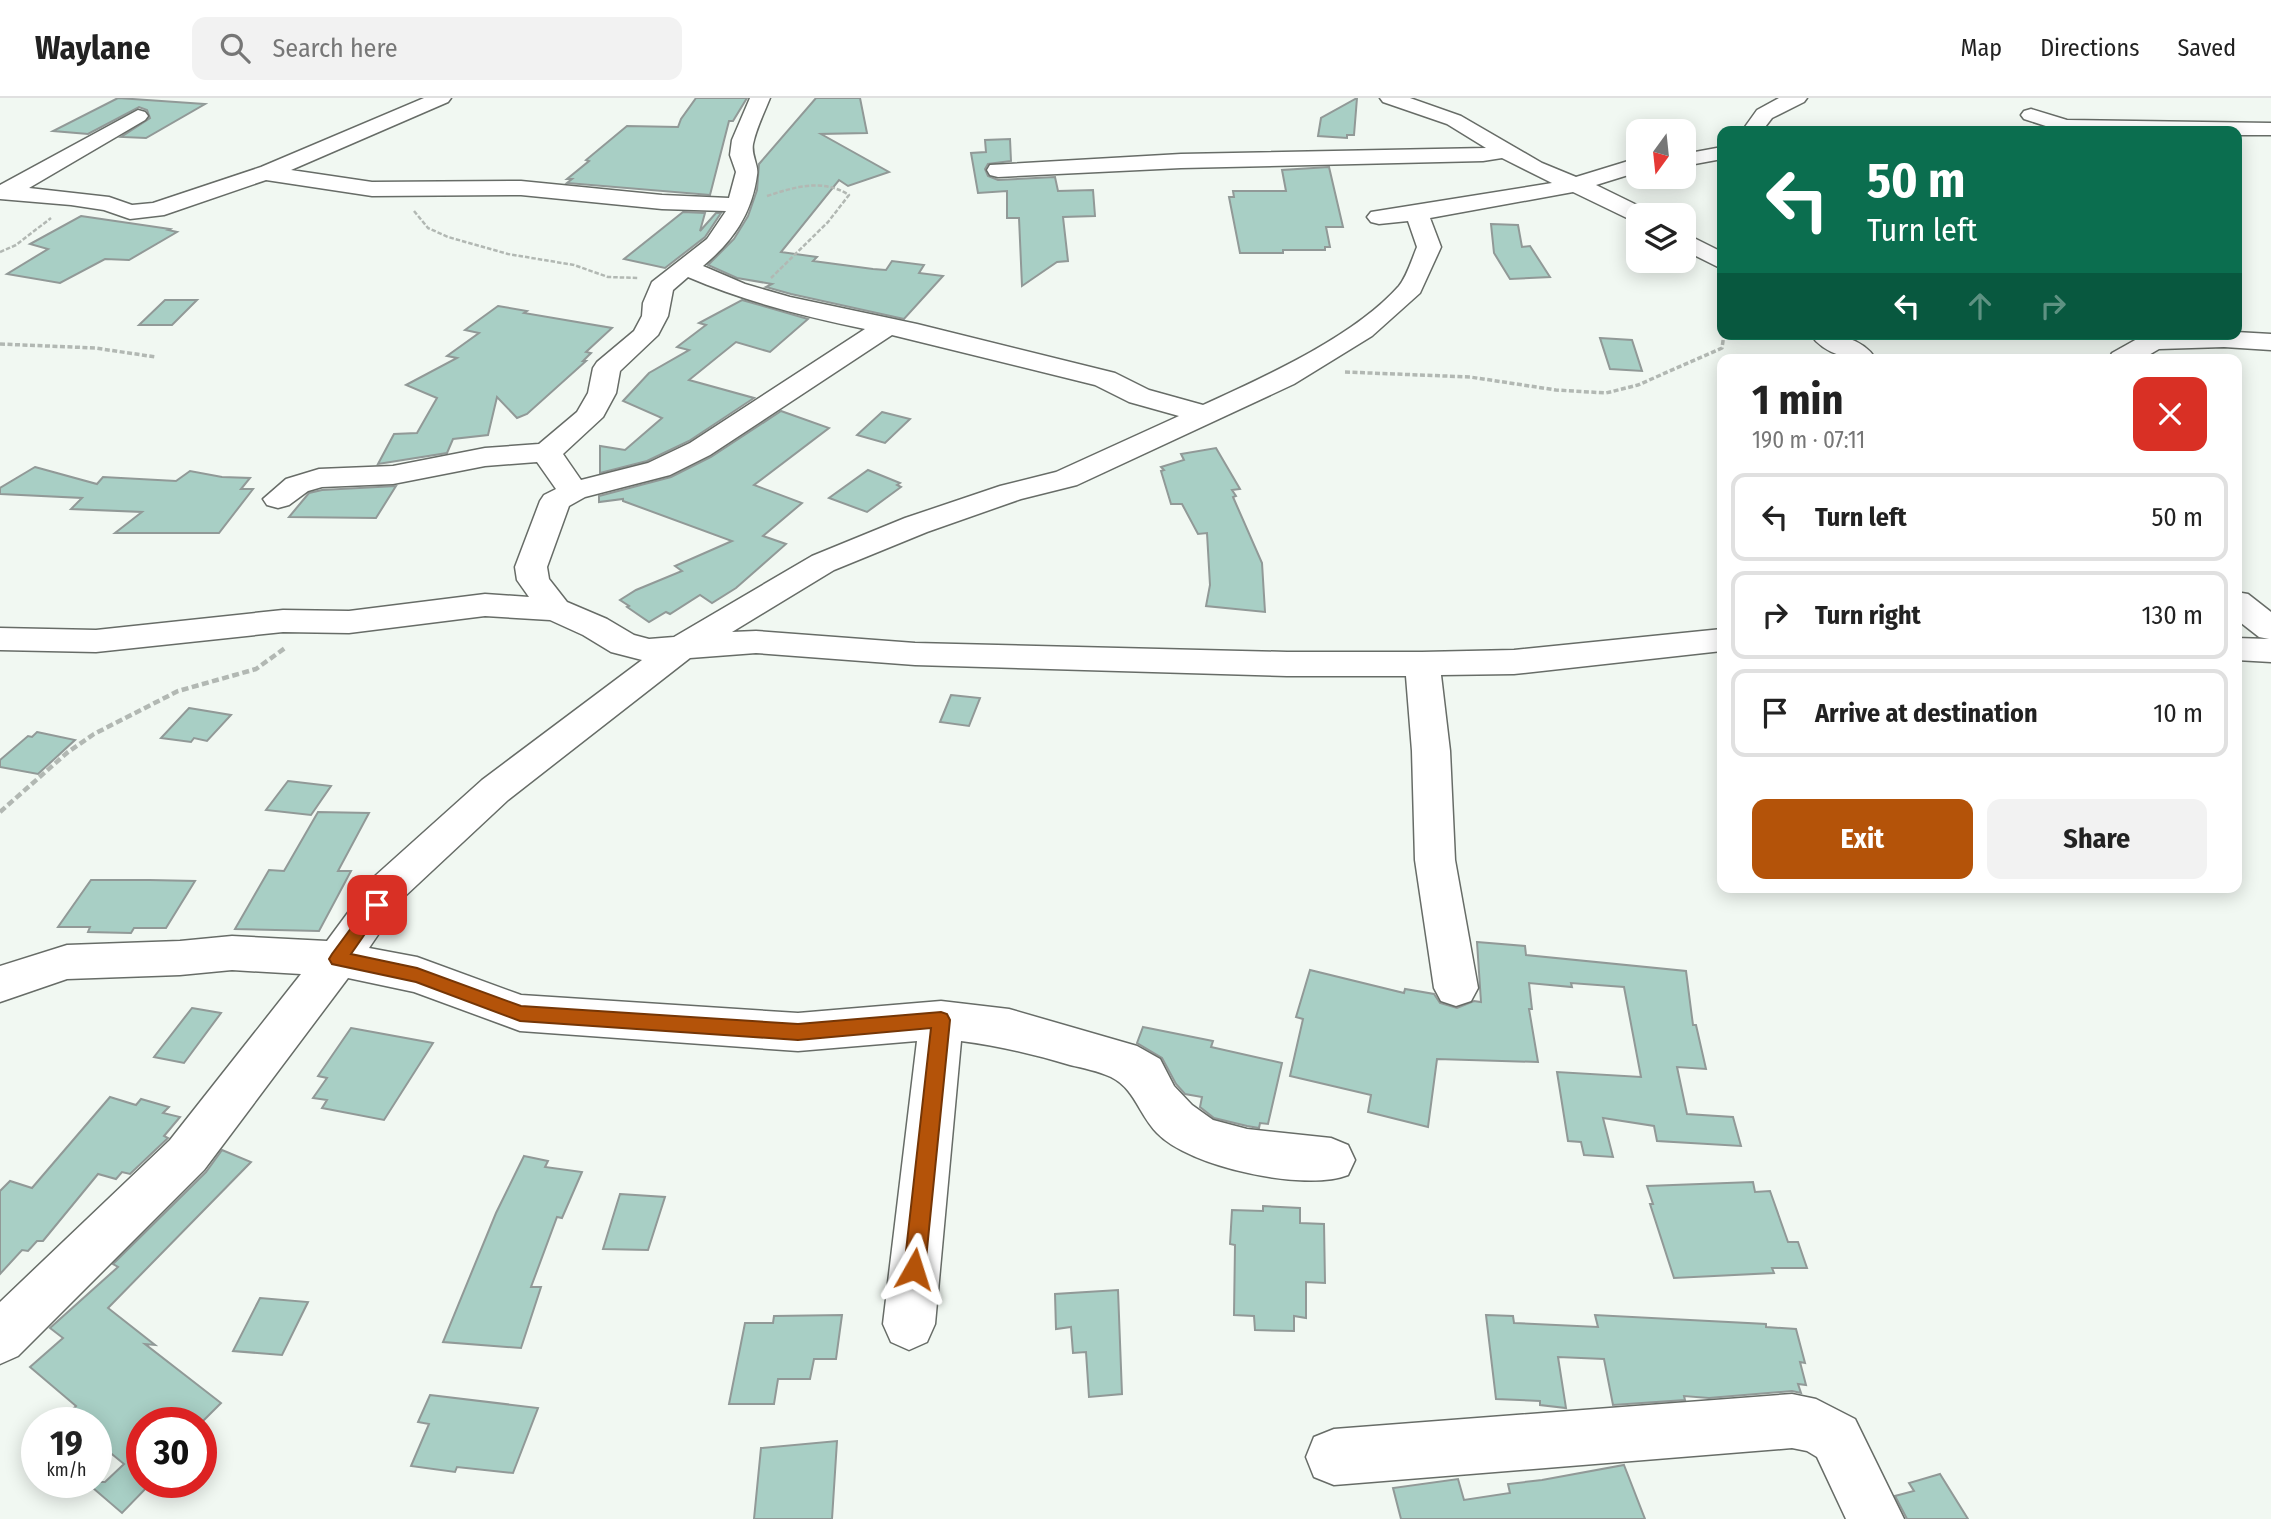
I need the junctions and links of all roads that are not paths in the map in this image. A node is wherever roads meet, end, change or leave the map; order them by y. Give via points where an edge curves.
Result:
1 (382, 98) edge
2 (441, 98) edge
3 (760, 98) edge
4 (1391, 98) edge
5 (1797, 98) edge
6 (2018, 98) edge
7 (138, 116) dead end
8 (389, 121) junction
9 (2033, 123) edge
10 (1753, 126) edge
11 (2065, 126) edge
12 (2242, 129) edge
13 (2271, 129) edge
14 (1505, 151) junction
15 (1717, 154) edge
16 (1696, 158) edge
17 (1626, 168) edge
18 (998, 170) dead end
19 (264, 173) junction
20 (1575, 185) junction
21 (2, 193) edge
22 (738, 205) junction
23 (1626, 208) edge
24 (1417, 214) junction
25 (1379, 217) dead end
26 (1696, 247) edge
27 (1717, 259) edge
28 (678, 275) junction
29 (886, 327) junction
30 (1833, 340) edge
31 (2147, 340) edge
32 (2240, 340) edge
33 (2271, 342) edge
34 (1855, 354) edge
35 (2129, 354) edge
36 (1207, 415) junction
37 (547, 452) junction
38 (575, 491) junction
39 (278, 499) dead end
40 (2242, 607) edge
41 (555, 610) junction
42 (2271, 629) edge
43 (0, 639) edge
44 (1717, 641) edge
45 (681, 648) junction
46 (2242, 649) edge
47 (2271, 651) edge
48 (1422, 664) junction
49 (338, 959) junction
50 (0, 984) edge
51 (1456, 988) dead end
52 (941, 1020) junction
53 (1331, 1160) dead end
54 (909, 1324) dead end
55 (0, 1338) edge
56 (1335, 1457) dead end
57 (1876, 1519) edge

1 - 8 street via 375,117
2 - 8 street
3 - 22 street via 743,140 741,155 747,172
4 - 14 street via 1454,120
5 - 10 street via 1774,107
6 - 9 street
7 - 21 street
8 - 19 street
9 - 11 street
12 - 13 street
14 - 18 street
14 - 20 street
15 - 16 street
17 - 20 street
19 - 21 street via 156,210 130,212 109,204
19 - 22 street via 372,189 521,188
20 - 23 street
20 - 24 street
22 - 28 street via 715,244
24 - 25 street
24 - 36 street via 1429,247 1412,288 1363,330 1284,378
26 - 27 street
28 - 29 street
28 - 37 street via 661,287 645,335 607,368 602,393 589,417
29 - 36 street via 1105,379 1139,396
29 - 38 street via 700,449 659,469
30 - 34 street
31 - 35 street
32 - 33 street
36 - 45 street via 1066,480 1011,492 823,563
37 - 38 street
37 - 39 street via 485,457 393,475 319,478 297,485
38 - 41 street via 555,501 531,566 533,580
40 - 42 street
41 - 43 street via 485,605 96,641
41 - 45 street via 623,644 649,650
44 - 48 street via 1514,662
45 - 48 street via 756,642 915,654
45 - 49 street via 495,790 389,887
46 - 47 street
48 - 51 street via 1435,860
49 - 50 street via 232,953 93,960 67,962
49 - 52 street via 417,975 520,1013 798,1032
49 - 55 street via 187,1155
52 - 53 street via 1009,1028 1121,1060 1144,1073 1151,1092 1174,1121 1212,1143 1238,1152
52 - 54 street
56 - 57 street via 1792,1421 1816,1426 1836,1438

